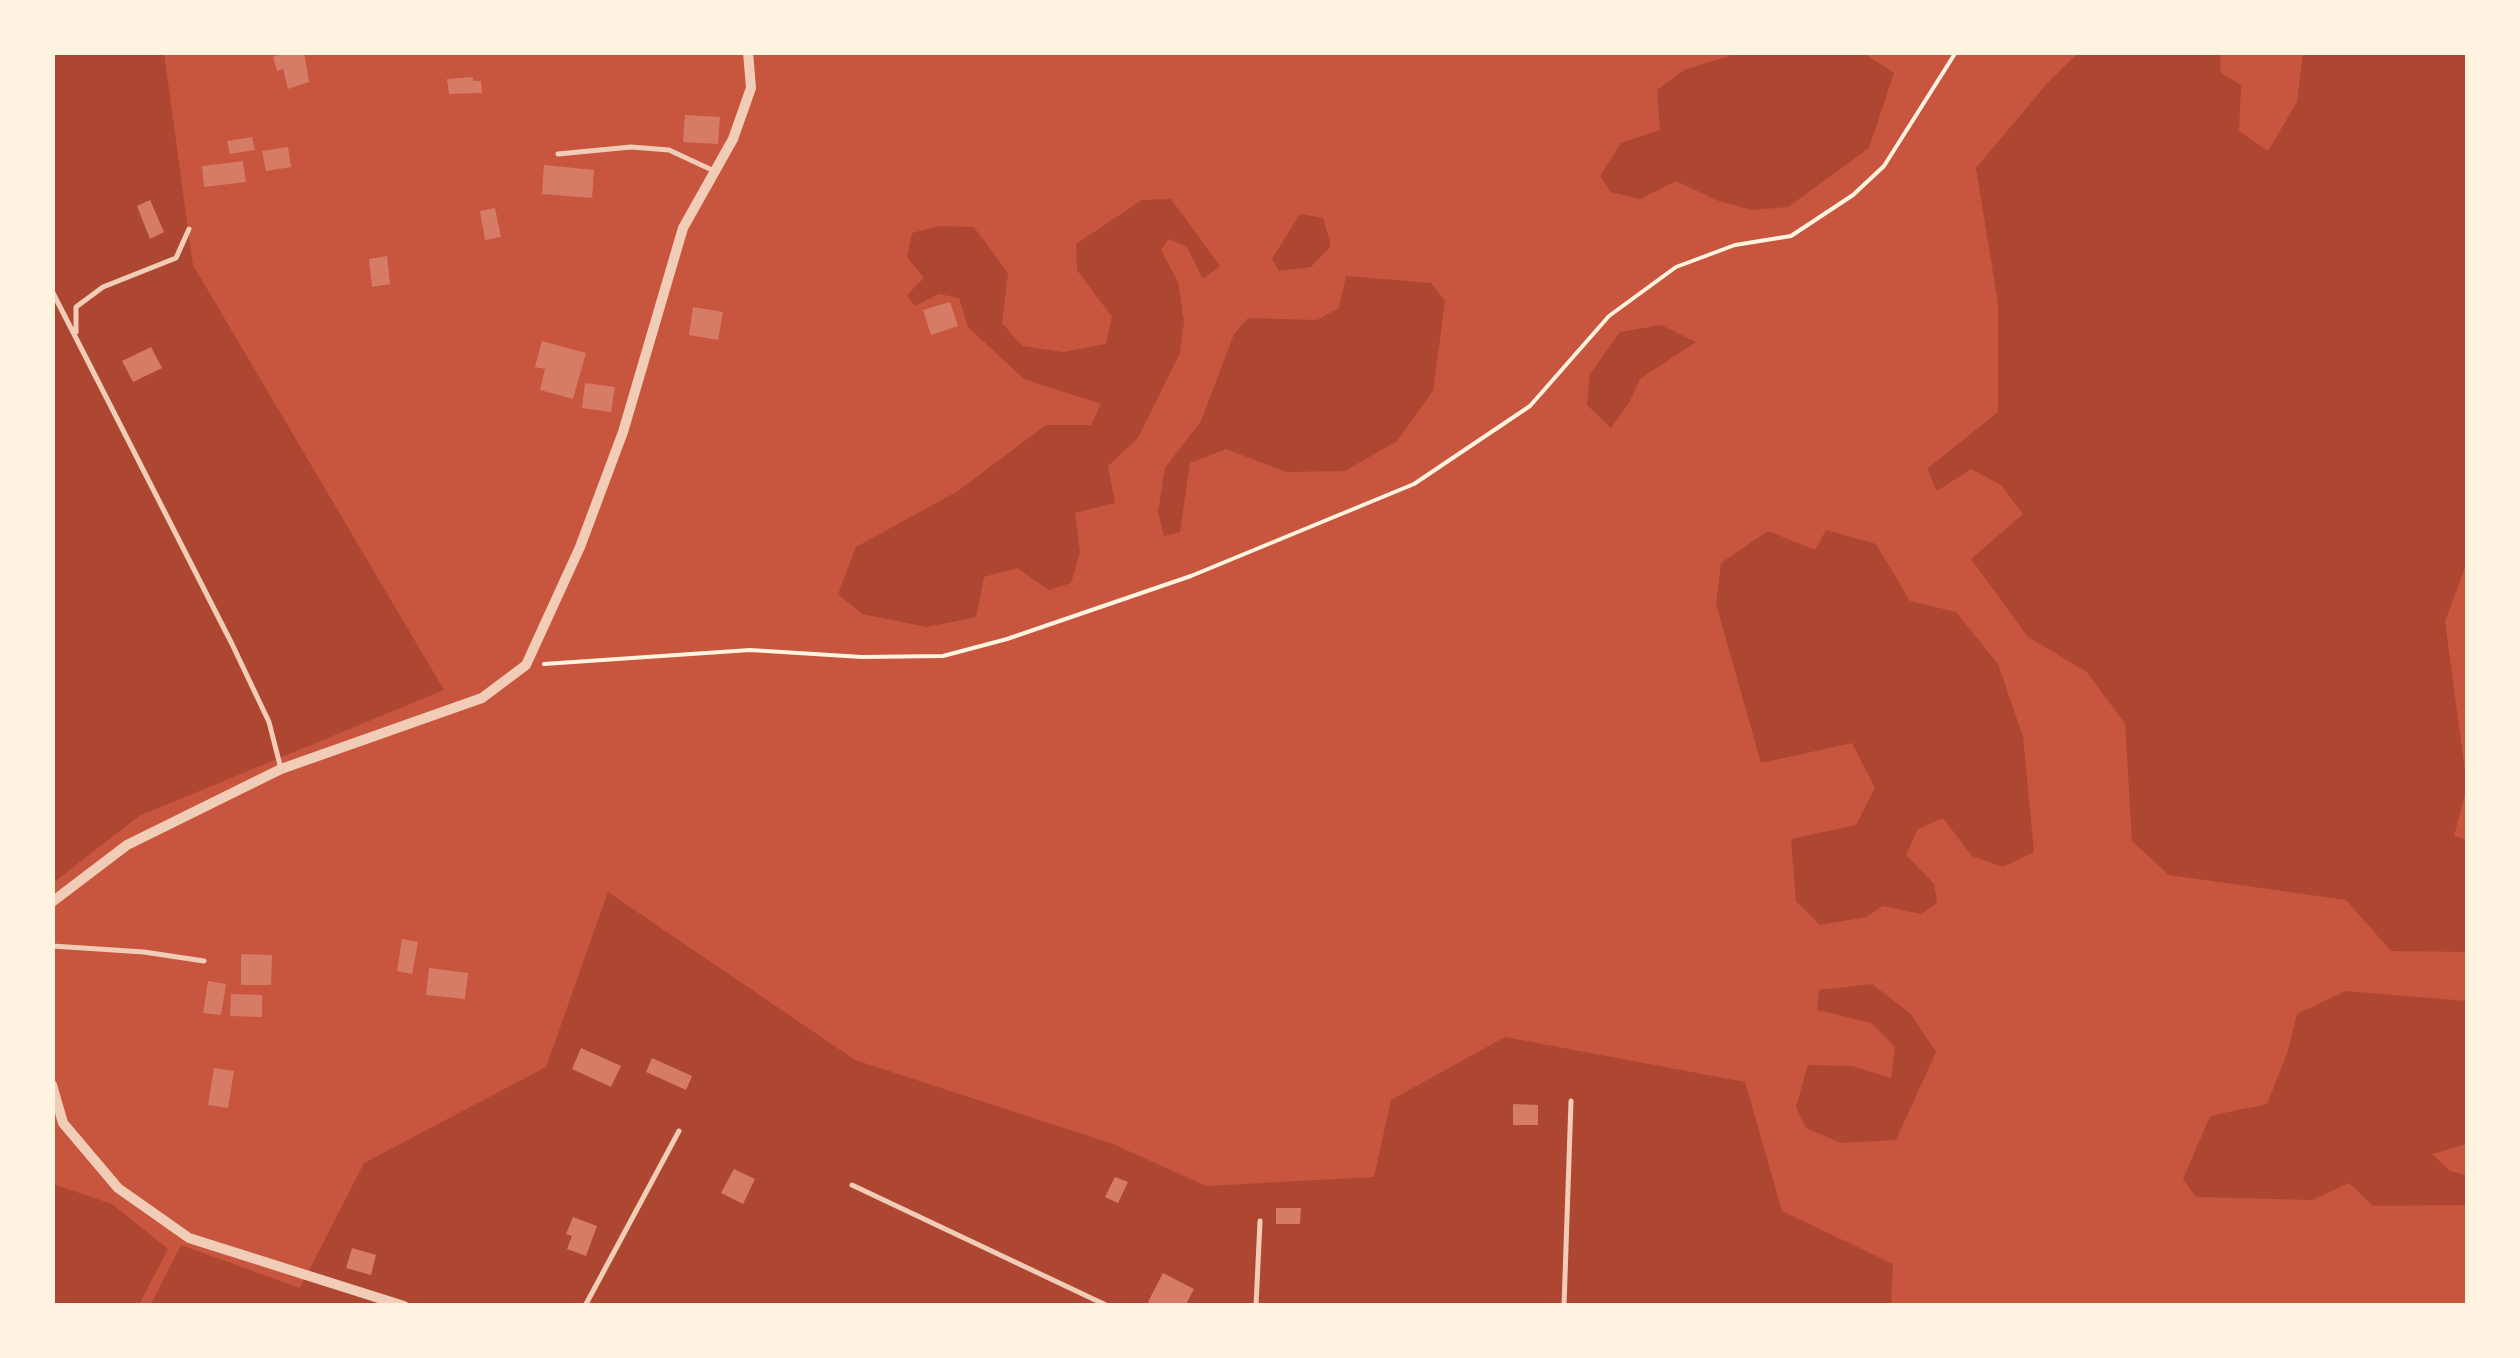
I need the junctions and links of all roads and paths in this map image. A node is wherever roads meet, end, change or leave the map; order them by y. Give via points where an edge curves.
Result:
1 (748, 52) edge
2 (1956, 52) edge
3 (558, 154) dead end
4 (715, 172) junction
5 (188, 229) dead end
6 (52, 292) edge
7 (76, 335) junction
8 (526, 665) junction
9 (281, 769) junction
10 (52, 902) edge
11 (52, 946) edge
12 (204, 961) dead end
13 (52, 1085) edge
14 (1570, 1101) dead end
15 (679, 1130) dead end
16 (852, 1185) dead end
17 (1260, 1221) dead end
18 (404, 1306) edge
19 (584, 1306) edge
20 (1108, 1306) edge
21 (1256, 1306) edge
22 (1564, 1306) edge

1 - 4 street via 751,88
2 - 8 path via 1884,166 1854,194 1791,236 1735,245 1676,267 1609,316 1530,406 1414,484 1191,576 943,656 750,650
3 - 4 lane via 669,150
4 - 8 street via 683,228 624,432
5 - 7 lane via 176,258 103,287 76,307
6 - 7 lane
7 - 9 lane via 269,722
8 - 9 street via 482,698
9 - 10 street via 127,845
11 - 12 lane
13 - 18 street via 63,1122 118,1188 189,1238
14 - 22 lane
15 - 19 lane
16 - 20 lane
17 - 21 lane

